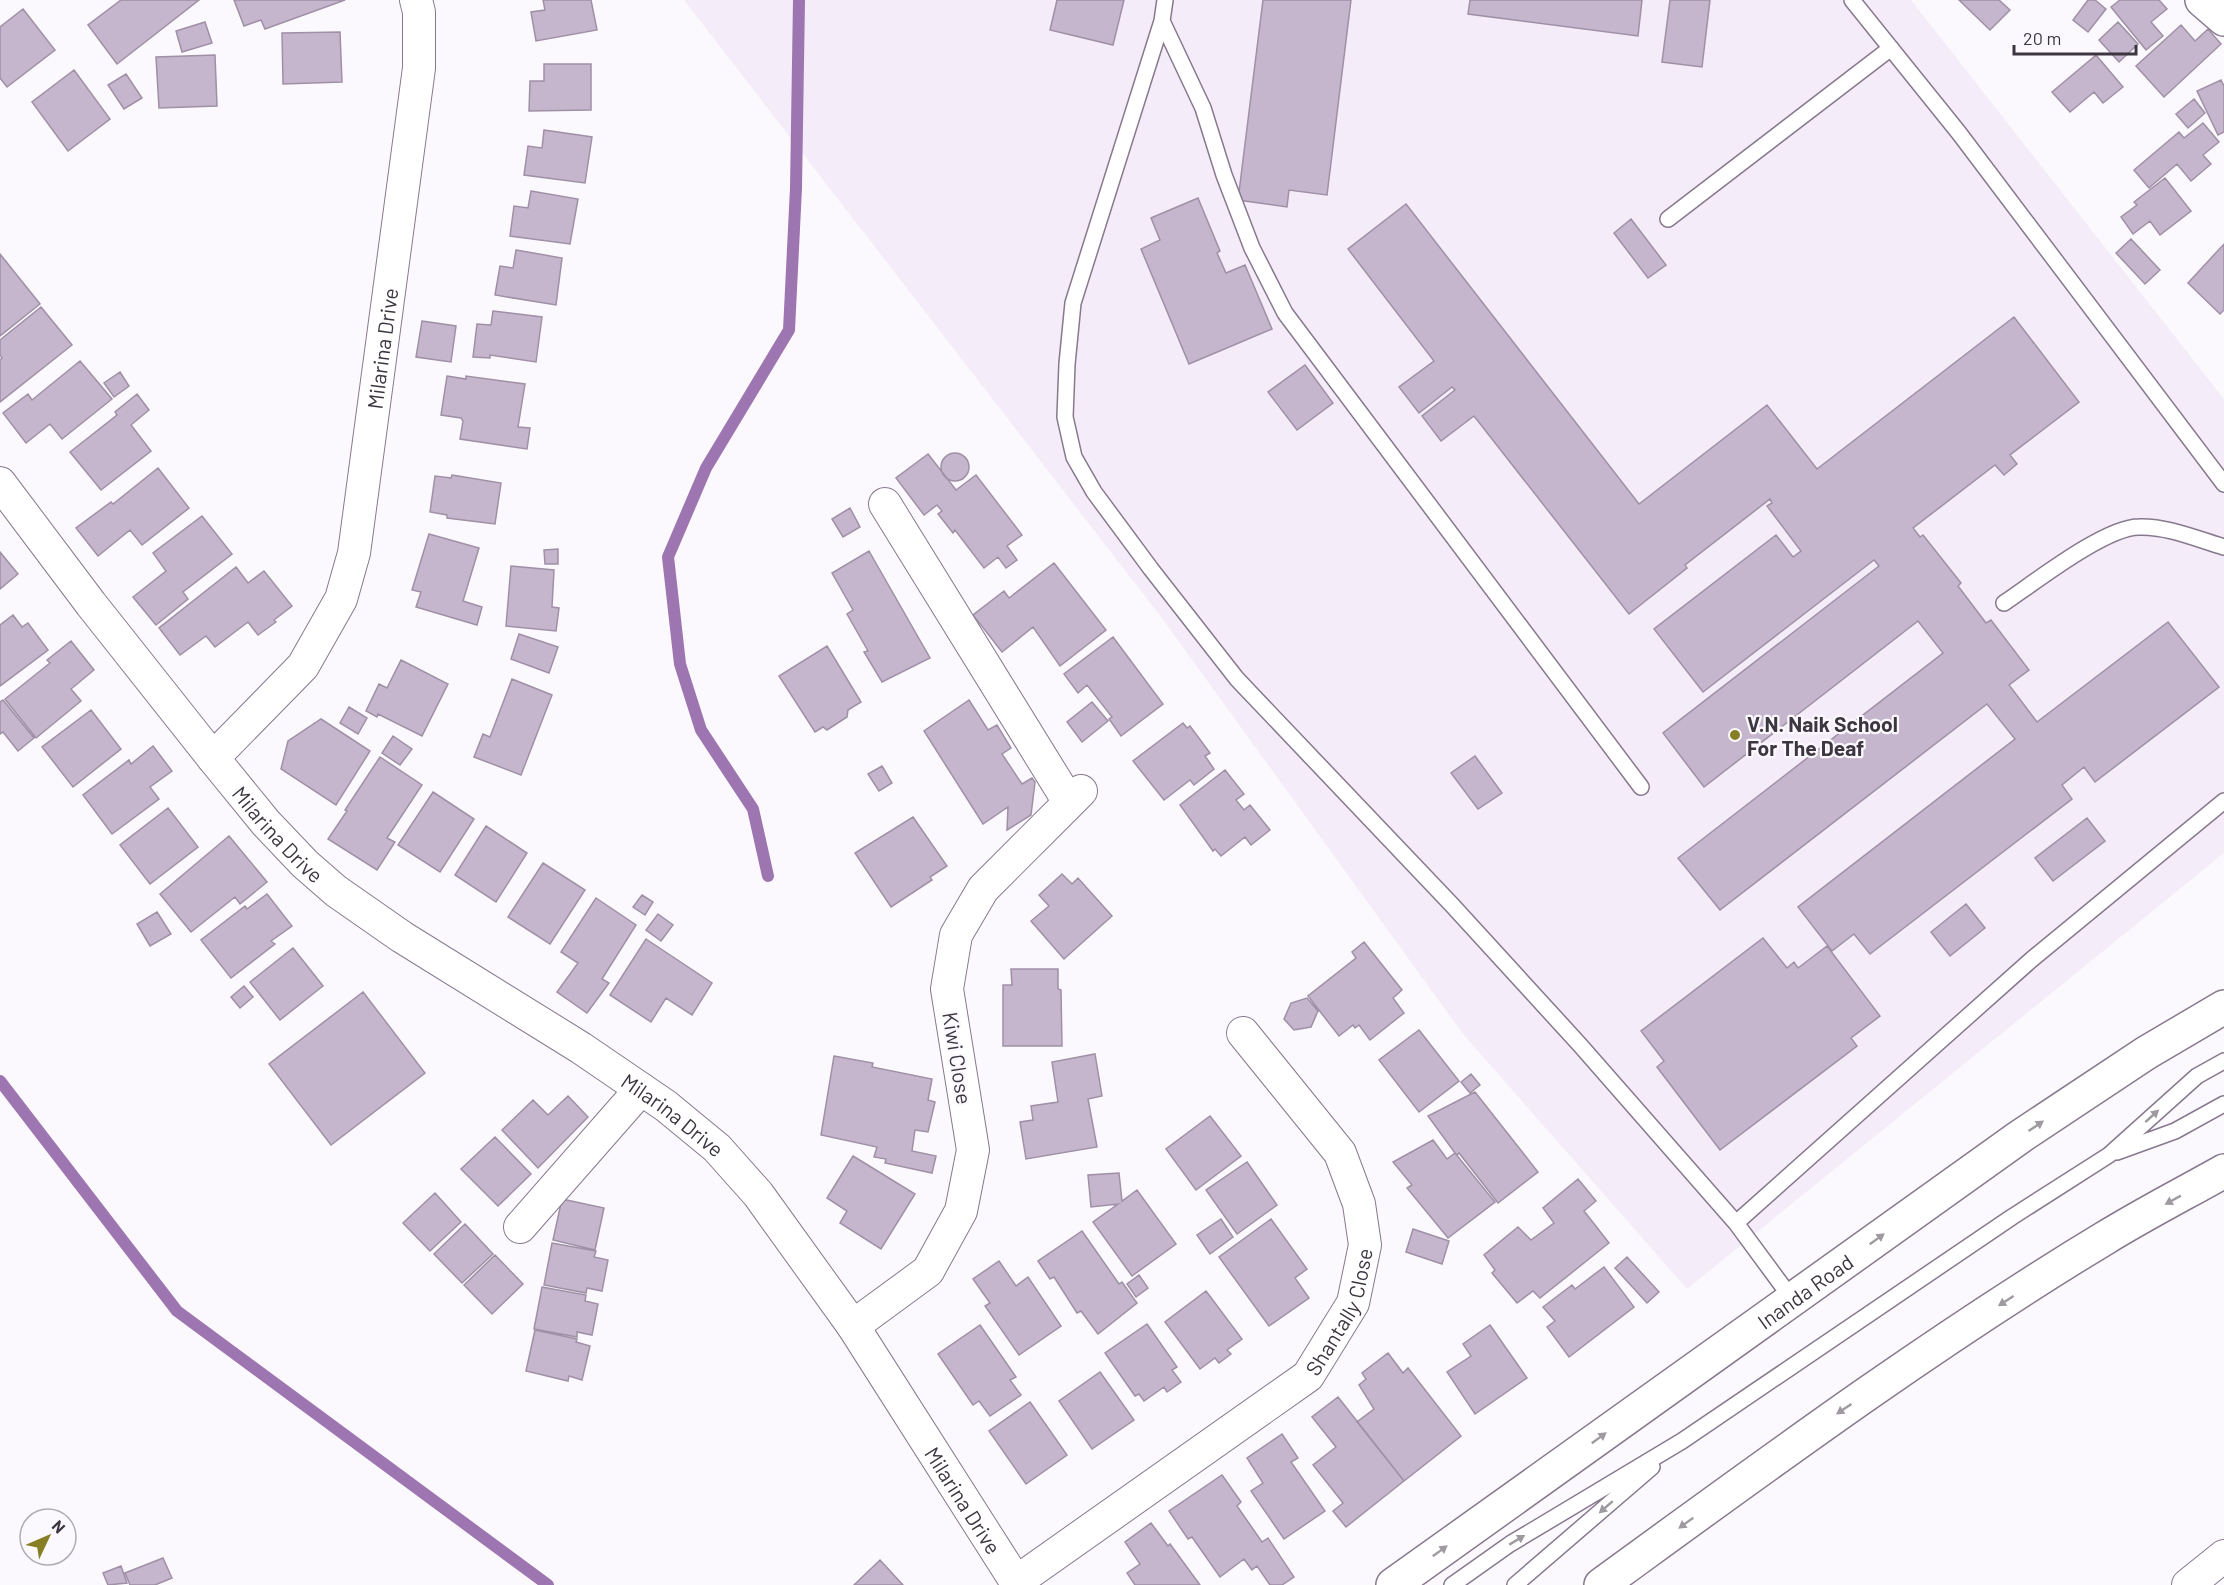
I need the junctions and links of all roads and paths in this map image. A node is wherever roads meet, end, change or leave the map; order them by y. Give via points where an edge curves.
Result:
1 (416, 0) edge
2 (1165, 0) edge
3 (1852, 0) edge
4 (2202, 0) edge
5 (2224, 19) edge
6 (1161, 21) junction
7 (1891, 48) junction
8 (1668, 219) dead end
9 (0, 483) edge
10 (2224, 484) edge
11 (885, 504) dead end
12 (2224, 547) edge
13 (2004, 603) dead end
14 (213, 758) junction
15 (1641, 786) dead end
16 (2224, 801) edge
17 (2224, 1007) edge
18 (1243, 1033) dead end
19 (2224, 1061) edge
20 (641, 1089) junction
21 (2224, 1104) edge
22 (2109, 1155) junction
23 (2224, 1171) edge
24 (1736, 1223) junction
25 (520, 1227) dead end
26 (1792, 1299) junction
27 (853, 1326) junction
28 (1682, 1441) junction
29 (2224, 1556) edge
30 (1017, 1584) edge
31 (1393, 1585) edge
32 (1452, 1585) edge
33 (1515, 1585) edge
34 (1601, 1585) edge
35 (2188, 1585) edge

1 - 14 street, Milarina Drive via 419,68 354,553 340,599 303,666
2 - 6 lane
3 - 7 lane
4 - 5 street
6 - 15 lane via 1203,108 1252,248 1285,313
6 - 24 lane via 1073,303 1065,417 1074,457 1094,492 1237,679 1460,914
7 - 8 lane
7 - 10 lane
9 - 14 street, Milarina Drive
11 - 27 street, Kiwi Close via 1075,796 983,889 956,935 947,989 973,1150 961,1211 928,1270
12 - 13 lane via 2139,526 2119,530 2096,541
14 - 20 street, Milarina Drive via 266,823 336,891
16 - 24 lane via 2031,960
26 -> 17 street, Inanda Road via 2021,1136 2146,1053
18 - 30 street, Shantally Close via 1340,1153 1359,1204 1365,1245 1353,1303 1308,1376
22 -> 19 lane via 2197,1076
20 - 25 street
20 - 27 street, Milarina Drive via 717,1148 758,1194
21 - 22 lane via 2175,1131
22 - 28 lane
23 -> 34 street via 2106,1237 1967,1326
24 - 26 lane
31 -> 26 street, Inanda Road
27 - 30 street, Milarina Drive
32 -> 28 lane via 1510,1544
28 -> 33 lane
29 - 35 street

